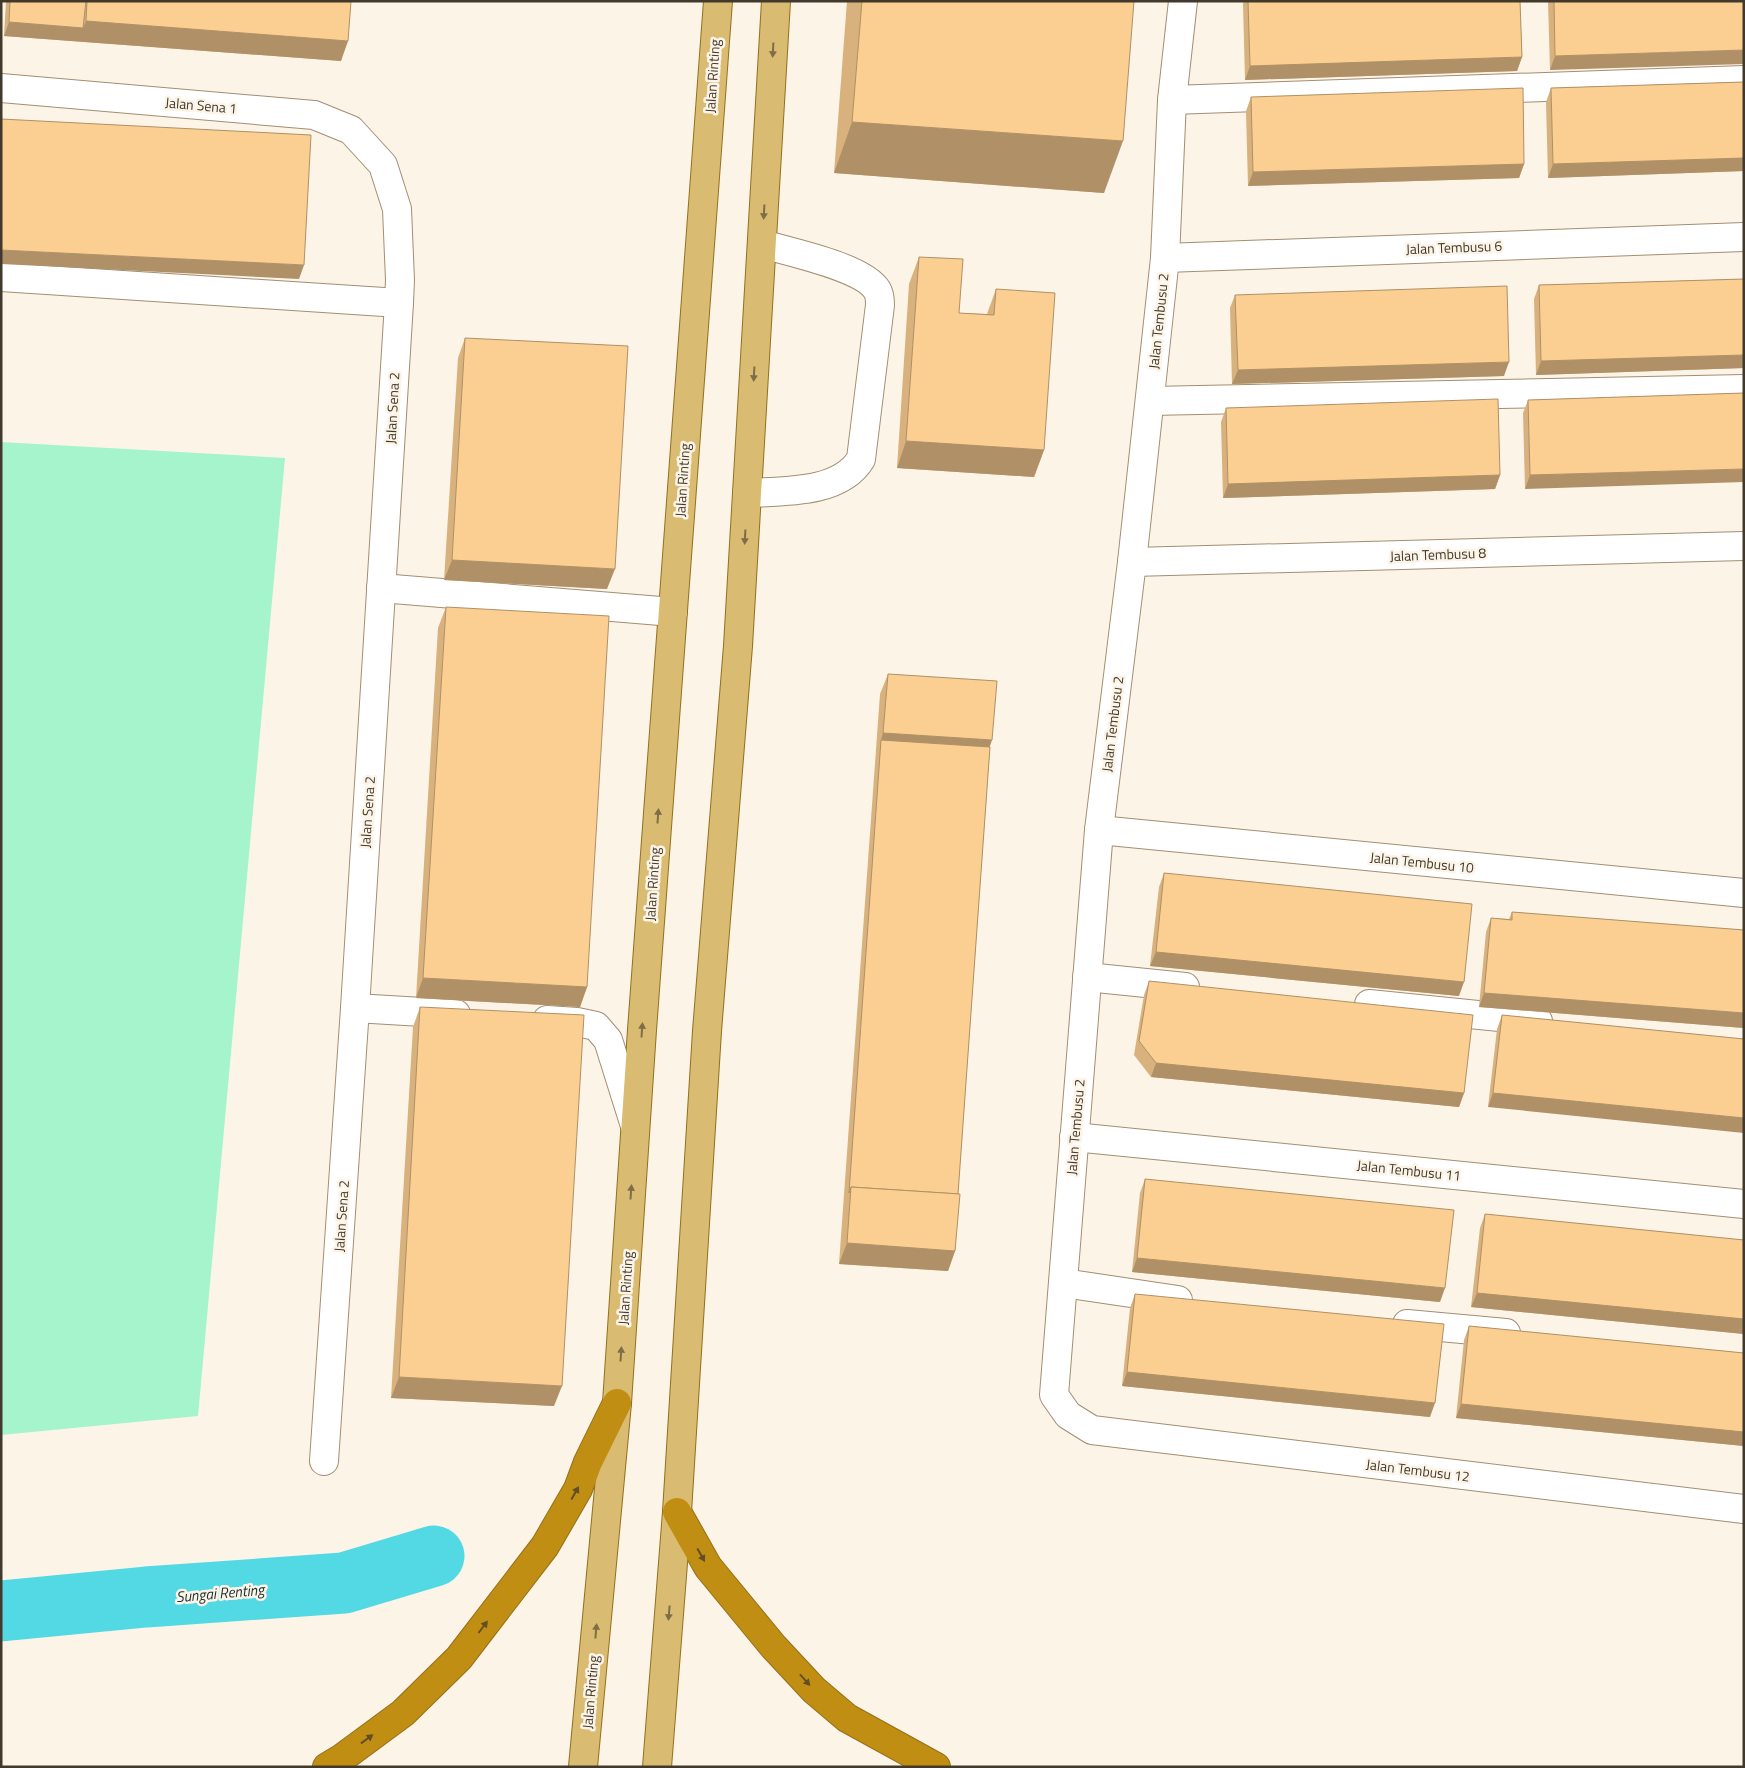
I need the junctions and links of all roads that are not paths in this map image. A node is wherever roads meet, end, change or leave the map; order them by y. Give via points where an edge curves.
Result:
1 (718, 1) edge
2 (776, 1) edge
3 (1183, 1) edge
4 (1744, 80) edge
5 (1, 88) edge
6 (1172, 100) junction
7 (383, 165) joint
8 (1744, 237) edge
9 (762, 244) junction
10 (1165, 258) junction
11 (1, 277) edge
12 (398, 303) junction
13 (1744, 389) edge
14 (1150, 401) junction
15 (747, 493) junction
16 (1744, 546) edge
17 (1132, 562) junction
18 (381, 588) junction
19 (673, 612) junction
20 (1099, 830) junction
21 (1744, 894) edge
22 (1087, 977) junction
23 (1207, 989) edge
24 (1346, 1002) edge
25 (355, 1008) junction
26 (480, 1016) edge
27 (519, 1018) edge
28 (1565, 1023) edge
29 (635, 1126) junction
30 (1074, 1137) junction
31 (1744, 1204) edge
32 (1063, 1283) junction
33 (1201, 1304) edge
34 (1379, 1321) edge
35 (1527, 1335) edge
36 (617, 1403) junction
37 (1092, 1430) joint
38 (324, 1461) dead end
39 (1744, 1509) edge
40 (678, 1512) junction
41 (326, 1767) edge
42 (583, 1767) edge
43 (657, 1767) edge
44 (936, 1767) edge

1 - 19 main road, Jalan Rinting
2 -> 9 main road
3 - 6 street, Jalan Tembusu 2
4 - 6 street
5 - 7 street, Jalan Sena 1 via 314,115 351,130
6 - 10 street, Jalan Tembusu 2
7 - 12 street, Jalan Sena 2 via 397,209
8 - 10 street, Jalan Tembusu 6
9 -> 15 main road
9 - 15 street via 861,275 877,290 880,305 861,459 857,465 848,475 829,483 796,490
10 - 14 street, Jalan Tembusu 2
11 - 12 street
12 - 18 street, Jalan Sena 2
13 - 14 street
14 - 17 street, Jalan Tembusu 2
15 -> 40 main road via 707,1031
16 - 17 street, Jalan Tembusu 8
17 - 20 street, Jalan Tembusu 2
18 - 19 street
18 - 25 street, Jalan Sena 2
29 -> 19 main road, Jalan Rinting
20 - 21 street, Jalan Tembusu 10
20 - 22 street, Jalan Tembusu 2
22 - 23 street
22 - 30 street, Jalan Tembusu 2
24 - 28 street
25 - 26 street
25 - 38 street, Jalan Sena 2
27 - 29 street via 596,1026 608,1040
36 -> 29 main road, Jalan Rinting
30 - 31 street, Jalan Tembusu 11
30 - 32 street, Jalan Tembusu 2
32 - 33 street
32 - 37 street, Jalan Tembusu 2 via 1054,1395 1068,1414
34 - 35 street
41 -> 36 highway via 403,1713 459,1658 544,1546 578,1489
42 -> 36 main road, Jalan Rinting
37 - 39 street, Jalan Tembusu 12
40 -> 43 main road
40 -> 44 highway via 708,1567 814,1690 847,1718

